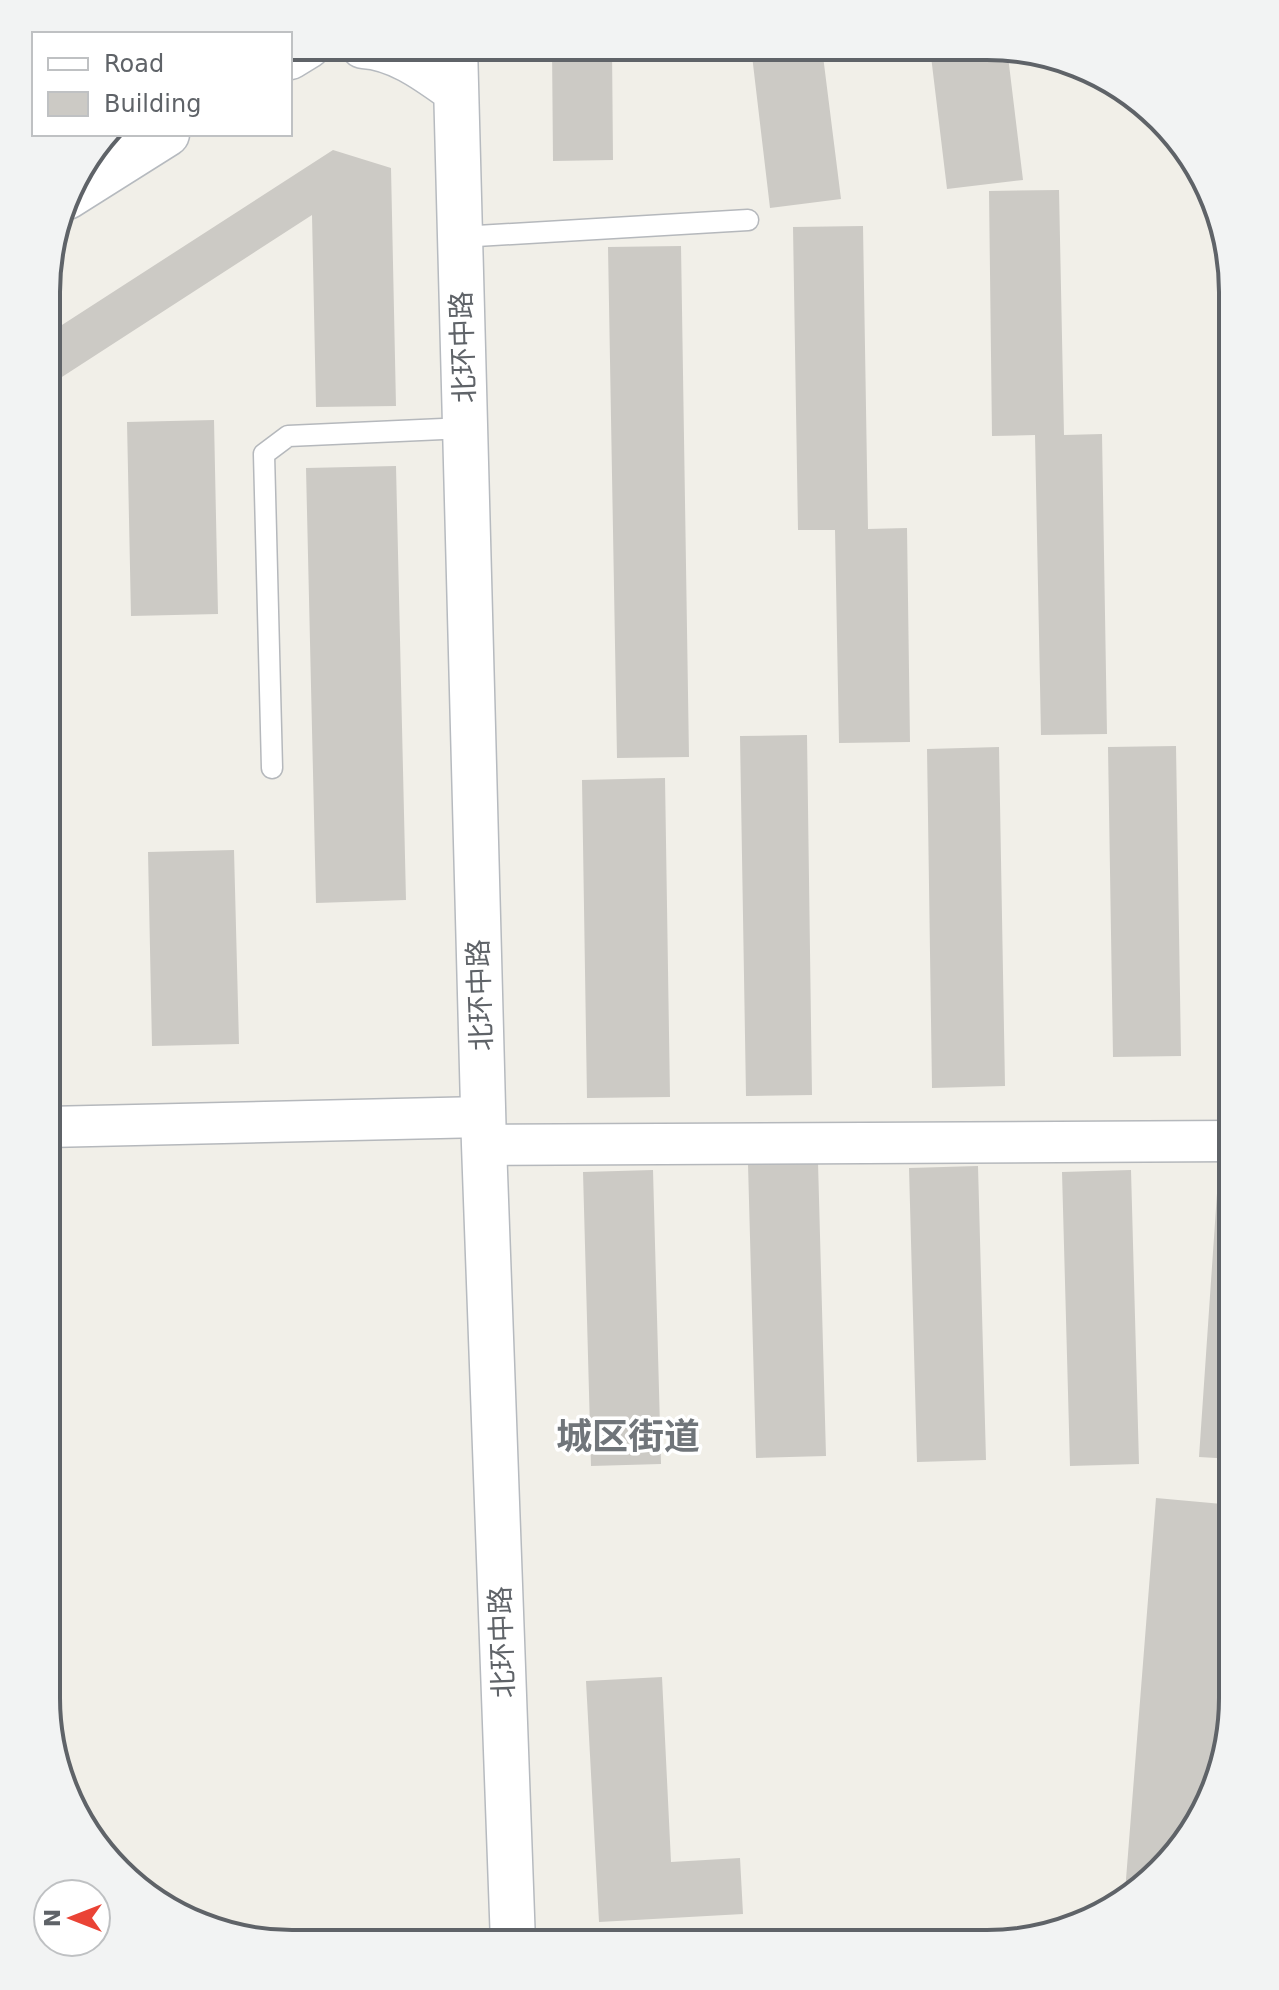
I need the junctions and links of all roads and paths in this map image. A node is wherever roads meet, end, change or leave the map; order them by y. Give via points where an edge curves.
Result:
1 (409, 60) edge
2 (455, 60) edge
3 (456, 91) junction
4 (164, 136) edge
5 (87, 184) edge
6 (748, 220) dead end
7 (460, 237) junction
8 (465, 428) junction
9 (272, 768) dead end
10 (60, 1127) edge
11 (484, 1131) junction
12 (1219, 1141) edge
13 (513, 1930) edge

1 - 3 street
2 - 3 street, 北环中路
3 - 7 street, 北环中路
4 - 5 street
6 - 7 lane
7 - 8 street, 北环中路
8 - 9 lane via 288,436 264,454
8 - 11 street, 北环中路
10 - 11 street
11 - 12 street
11 - 13 street, 北环中路

